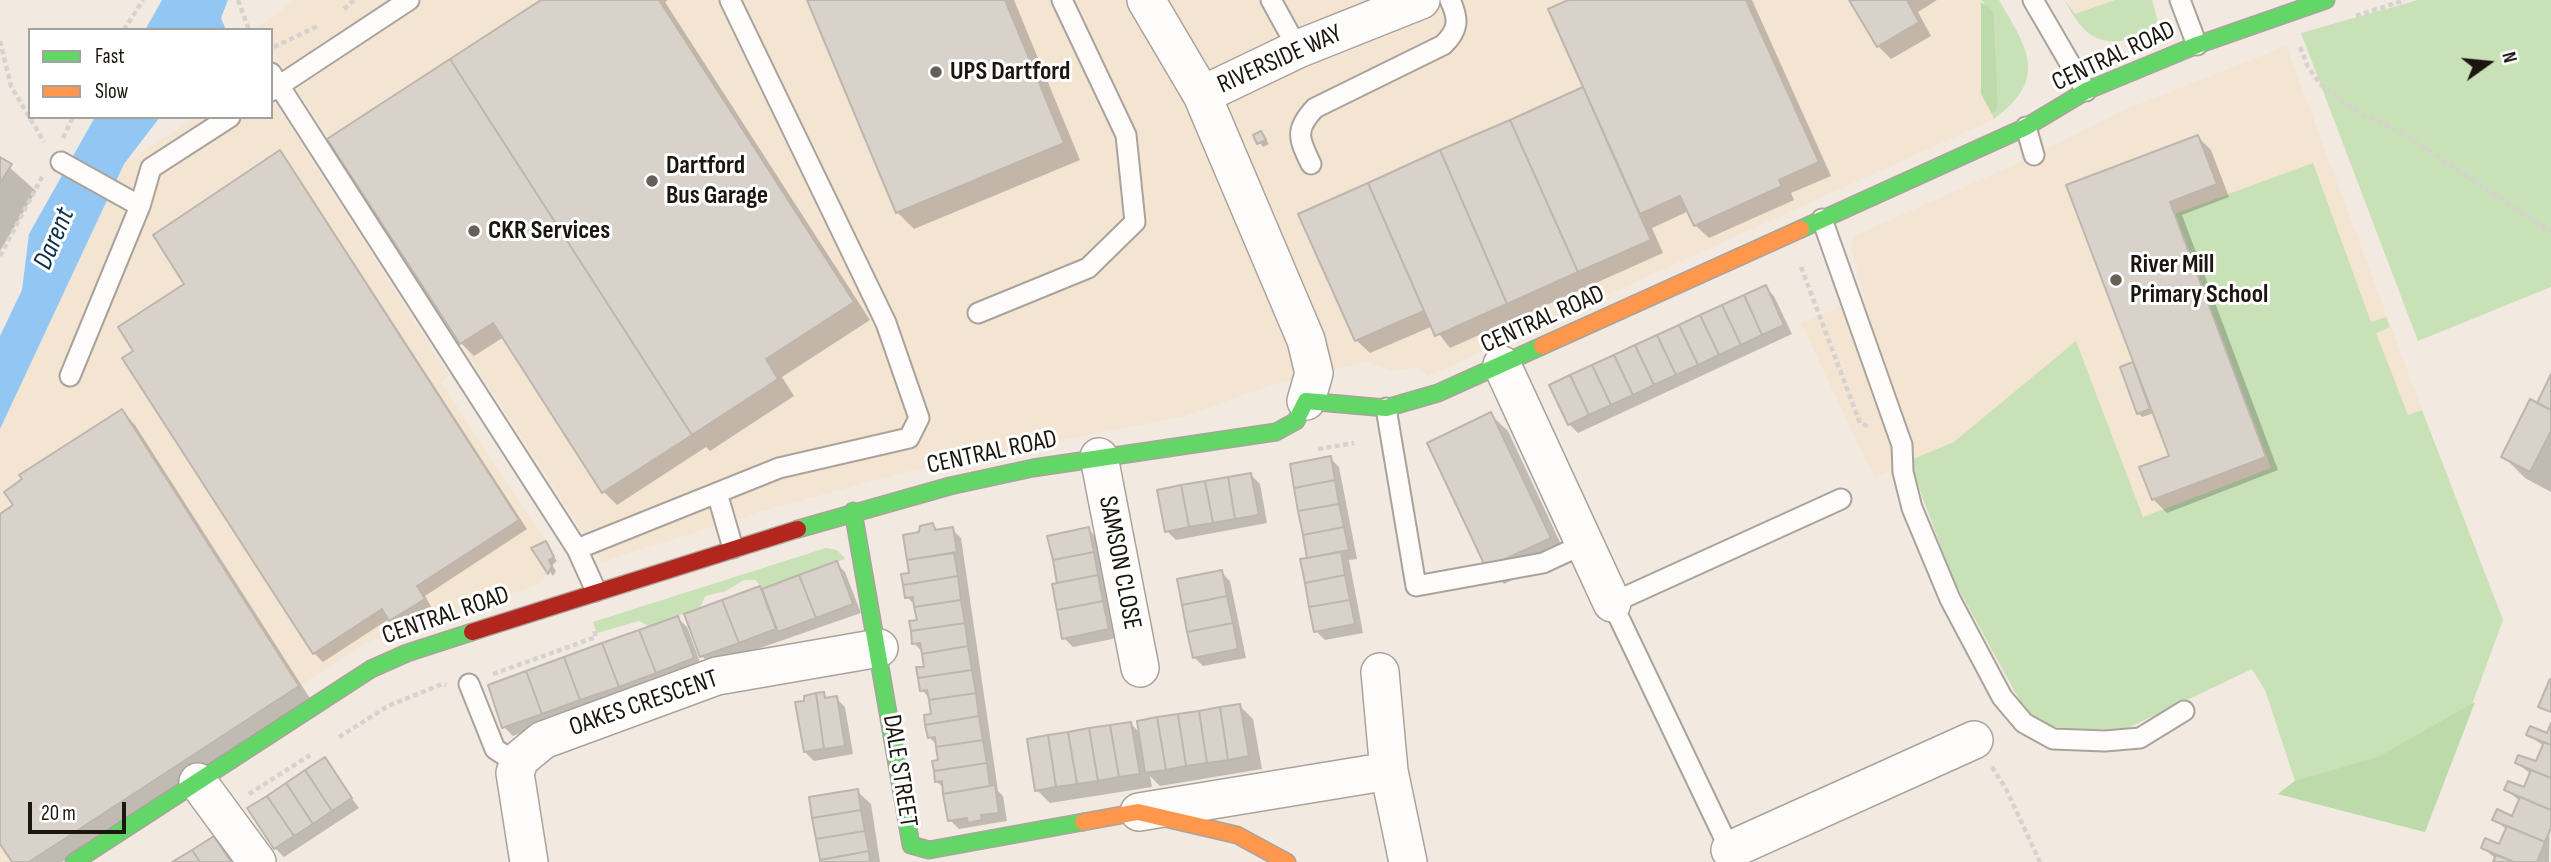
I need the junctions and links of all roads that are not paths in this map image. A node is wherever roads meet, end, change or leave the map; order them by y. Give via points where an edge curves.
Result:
1 (409, 0) edge
2 (730, 0) edge
3 (1062, 0) edge
4 (1146, 0) edge
5 (1271, 0) edge
6 (1421, 0) edge
7 (1450, 0) edge
8 (2033, 0) edge
9 (2180, 0) edge
10 (2326, 0) edge
11 (2197, 45) junction
12 (1298, 49) junction
13 (274, 83) edge
14 (2086, 92) junction
15 (1202, 94) junction
16 (227, 119) edge
17 (2026, 127) junction
18 (2034, 155) dead end
19 (55, 160) road end
20 (1311, 164) dead end
21 (140, 206) junction
22 (1822, 219) junction
23 (978, 313) dead end
24 (1502, 365) junction
25 (70, 376) dead end
26 (1306, 401) junction
27 (1386, 408) junction
28 (1099, 457) junction
29 (718, 493) junction
30 (1841, 499) dead end
31 (853, 510) junction
32 (1584, 544) junction
33 (733, 548) junction
34 (577, 549) junction
35 (596, 591) junction
36 (1612, 603) junction
37 (879, 649) junction
38 (1140, 668) dead end
39 (1380, 672) dead end
40 (469, 684) dead end
41 (2184, 711) dead end
42 (1974, 740) dead end
43 (518, 764) junction
44 (1389, 771) junction
45 (198, 782) junction
46 (1138, 812) junction
47 (1730, 850) joint
48 (74, 862) edge
49 (257, 862) edge
50 (529, 862) edge
51 (1287, 862) edge
52 (1408, 862) edge

1 - 13 lane
2 - 29 lane via 886,323 919,418 909,438 779,468
3 - 23 lane via 1126,135 1135,222 1088,268
4 - 15 street, RIVERSIDE WAY
5 - 12 lane
6 - 12 street, RIVERSIDE WAY
7 - 20 lane via 1458,20 1456,31 1443,45 1315,108 1303,120 1301,144
8 - 14 lane
9 - 11 lane
10 - 11 street, CENTRAL ROAD
11 - 14 street, CENTRAL ROAD
12 - 15 street, RIVERSIDE WAY
13 - 34 lane
14 - 17 street, CENTRAL ROAD
15 - 26 street via 1306,340 1314,373
16 - 21 lane via 150,168
17 - 18 lane
17 - 22 street, CENTRAL ROAD
19 - 21 lane
21 - 25 lane
22 - 24 street, CENTRAL ROAD
22 - 41 lane via 1902,445 1912,509 1950,598 2002,697 2024,723 2053,739 2140,738
24 - 27 street, CENTRAL ROAD via 1438,393
24 - 32 street
26 - 27 street, CENTRAL ROAD
26 - 28 street, CENTRAL ROAD via 1296,421 1276,432
27 - 32 lane via 1416,586 1543,563
28 - 31 street, CENTRAL ROAD via 969,481
28 - 38 street, SAMSON CLOSE
29 - 33 lane
29 - 34 lane
30 - 36 lane
31 - 33 street, CENTRAL ROAD
31 - 37 street, DALE STREET
32 - 36 street
33 - 35 street, CENTRAL ROAD
34 - 35 lane
35 - 45 street, CENTRAL ROAD via 371,669
36 - 47 lane
37 - 43 street, OAKES CRESCENT via 717,676 543,740
37 - 46 street, DALE STREET via 911,845 929,850
39 - 44 street
40 - 43 lane via 495,749
42 - 47 street
43 - 50 street via 516,788
44 - 46 street, DALE STREET
44 - 52 street
45 - 48 street, CENTRAL ROAD
45 - 49 street
46 - 51 street, DALE STREET via 1237,835

